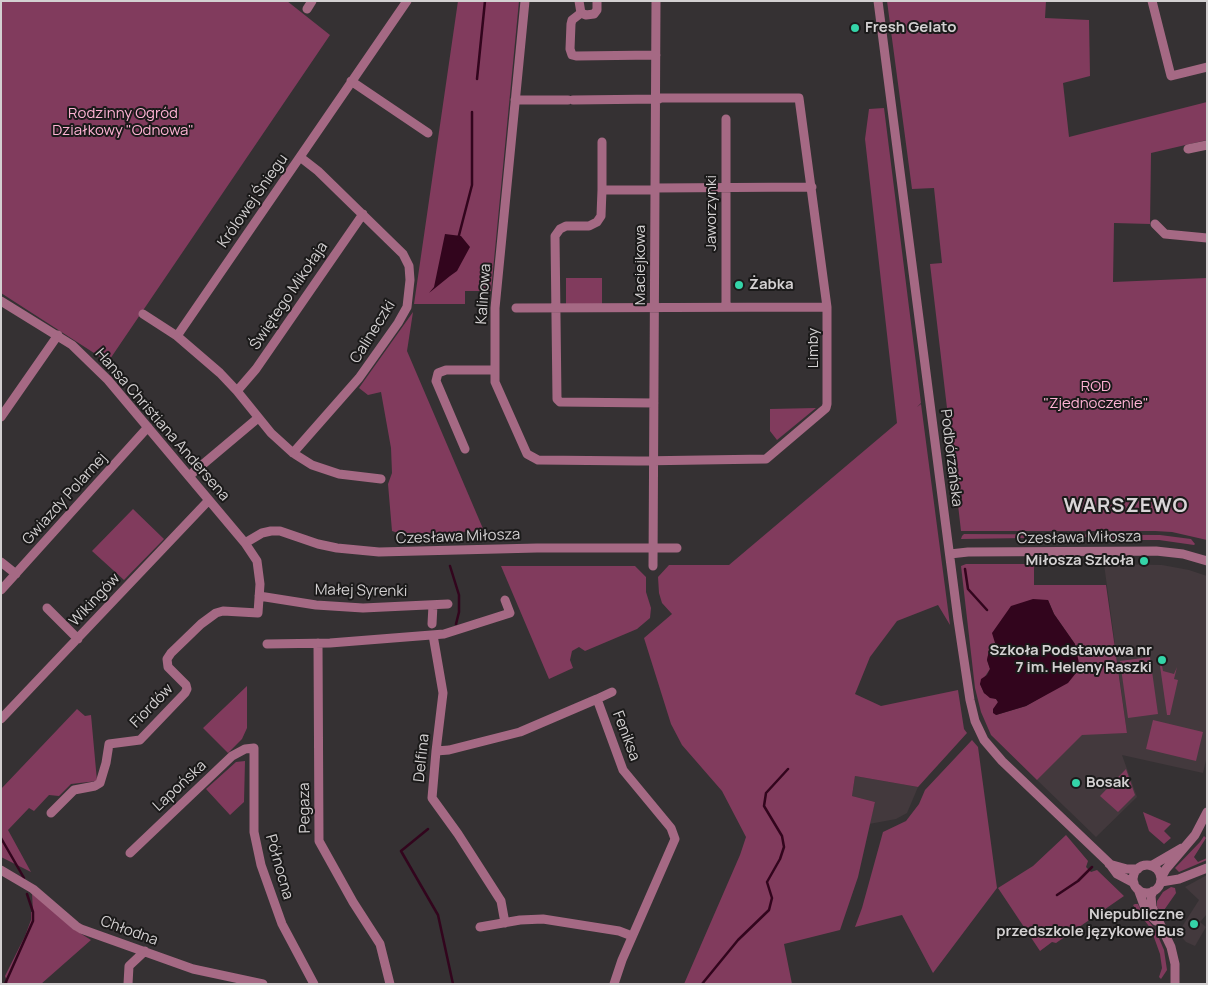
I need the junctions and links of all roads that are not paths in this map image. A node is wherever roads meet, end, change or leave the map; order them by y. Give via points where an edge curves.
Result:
1 (407, 1) edge
2 (525, 1) edge
3 (579, 1) edge
4 (597, 1) edge
5 (656, 1) edge
6 (878, 1) edge
7 (1152, 1) edge
8 (581, 13) junction
9 (656, 55) junction
10 (1207, 67) edge
11 (351, 81) junction
12 (655, 99) junction
13 (515, 100) junction
14 (726, 119) dead end
15 (428, 133) dead end
16 (602, 142) dead end
17 (1207, 145) edge
18 (1188, 149) dead end
19 (300, 157) junction
20 (812, 187) junction
21 (726, 188) junction
22 (655, 189) junction
23 (602, 190) junction
24 (363, 214) junction
25 (1155, 224) dead end
26 (1207, 238) edge
27 (1, 301) edge
28 (726, 307) junction
29 (827, 307) junction
30 (516, 308) dead end
31 (556, 308) junction
32 (655, 308) junction
33 (142, 314) dead end
34 (58, 335) junction
35 (177, 336) junction
36 (495, 370) junction
37 (237, 391) junction
38 (654, 403) junction
39 (1, 417) edge
40 (258, 418) junction
41 (148, 427) junction
42 (465, 449) dead end
43 (293, 454) junction
44 (653, 461) junction
45 (189, 476) junction
46 (381, 479) dead end
47 (209, 500) junction
48 (245, 542) junction
49 (653, 548) junction
50 (677, 548) dead end
51 (950, 554) junction
52 (1207, 561) edge
53 (1, 562) edge
54 (653, 566) dead end
55 (16, 574) junction
56 (1, 590) edge
57 (260, 596) junction
58 (506, 600) dead end
59 (448, 604) dead end
60 (433, 605) junction
61 (47, 608) dead end
62 (432, 624) dead end
63 (433, 635) junction
64 (78, 639) junction
65 (318, 643) junction
66 (267, 644) dead end
67 (612, 692) dead end
68 (597, 699) junction
69 (1, 719) edge
70 (254, 748) joint
71 (436, 750) junction
72 (51, 812) dead end
73 (1207, 812) edge
74 (1184, 847) junction
75 (130, 853) dead end
76 (1109, 864) junction
77 (1151, 866) junction
78 (1207, 868) edge
79 (1138, 869) junction
80 (1, 870) edge
81 (1161, 880) junction
82 (1136, 886) junction
83 (1153, 891) junction
84 (1159, 922) junction
85 (505, 923) junction
86 (480, 927) dead end
87 (632, 936) junction
88 (145, 951) junction
89 (1173, 983) edge
90 (128, 984) edge
91 (263, 984) edge
92 (314, 984) edge
93 (390, 984) edge
94 (614, 984) edge

1 - 11 street, Królowej Śniegu
2 - 13 street, Kalinowa
3 - 8 street
4 - 8 street via 594,14
5 - 9 street, Maciejkowa
6 - 51 street, Podbórzańska
7 - 10 street via 1171,76
8 - 9 street via 571,24 570,49 574,56
9 - 12 street, Maciejkowa
11 - 15 street
11 - 19 street, Królowej Śniegu
12 - 13 street
12 - 20 street, Limby via 799,98
12 - 22 street, Maciejkowa
13 - 36 street, Kalinowa via 495,308
14 - 21 street, Jaworzynki
16 - 23 street
17 - 18 street
19 - 24 street, Calineczki
19 - 35 street, Królowej Śniegu
20 - 21 street
20 - 29 street, Limby
21 - 22 street
21 - 28 street, Jaworzynki
22 - 23 street
22 - 32 street, Maciejkowa
23 - 31 street via 601,216 597,222 589,226 566,226 555,236
24 - 37 street, Świętego Mikołaja via 256,369
24 - 43 street, Calineczki via 407,260 410,280 407,307 359,378
25 - 26 street via 1165,234
27 - 34 street, Hansa Christiana Andersena
28 - 29 street
28 - 32 street
29 - 44 street, Limby via 826,408 766,459
30 - 31 street
31 - 32 street
31 - 38 street via 558,401
32 - 38 street, Maciejkowa
33 - 35 street
34 - 39 street
34 - 41 street, Hansa Christiana Andersena via 98,370
35 - 37 street
36 - 42 street via 446,370 438,373 436,382
36 - 44 street, Kalinowa via 495,382 527,454 533,459
37 - 40 street
38 - 44 street, Maciejkowa
40 - 43 street
40 - 45 street
41 - 45 street, Hansa Christiana Andersena
41 - 55 street, Gwiazdy Polarnej
43 - 46 street via 338,474
44 - 49 street, Maciejkowa
45 - 47 street, Hansa Christiana Andersena
47 - 48 street, Hansa Christiana Andersena
47 - 64 street, Wikingów
48 - 49 street, Czesława Miłosza via 255,536 280,531 318,544 379,552
48 - 57 street via 257,562
49 - 50 street, Czesława Miłosza
49 - 54 street, Maciejkowa
51 - 52 street, Czesława Miłosza via 1161,551
51 - 76 street, Podbórzańska via 970,700 981,735 1002,761
53 - 55 street
55 - 56 street, Gwiazdy Polarnej
57 - 60 street, Małej Syrenki via 347,607
57 - 72 street, Fiordów via 258,613 223,612 210,616 167,659 168,667 186,685 185,693 140,740 109,744 100,783 74,790
58 - 63 street via 510,612
59 - 60 street, Małej Syrenki
60 - 62 street
61 - 64 street
63 - 65 street
63 - 71 street, Delfina via 444,693
64 - 69 street, Wikingów
65 - 66 street
65 - 93 street, Pegaza via 320,841 380,944
67 - 68 street
68 - 71 street, Feniksa via 520,732 448,750
68 - 87 street, Feniksa via 623,770 671,828 675,838
70 - 75 street, Lapońska via 232,756
70 - 92 street, Północna via 254,832 258,856 282,924
71 - 85 street, Delfina via 432,798 501,901
73 - 74 street via 1198,831
74 - 77 street
74 - 81 street via 1164,871
76 - 79 street
76 - 82 street, Podbórzańska via 1117,874
77 - 79 street
77 - 81 street via 1158,870
78 - 81 street via 1179,880
79 - 82 street via 1134,874
80 - 88 street, Chłodna via 33,889 76,926
81 - 83 street
82 - 83 street via 1145,893
82 - 84 street via 1146,912
83 - 84 street via 1151,902
84 - 89 street via 1172,952
85 - 86 street
85 - 87 street via 549,920
87 - 94 street, Feniksa
88 - 90 street via 128,966
88 - 91 street, Chłodna via 194,969

